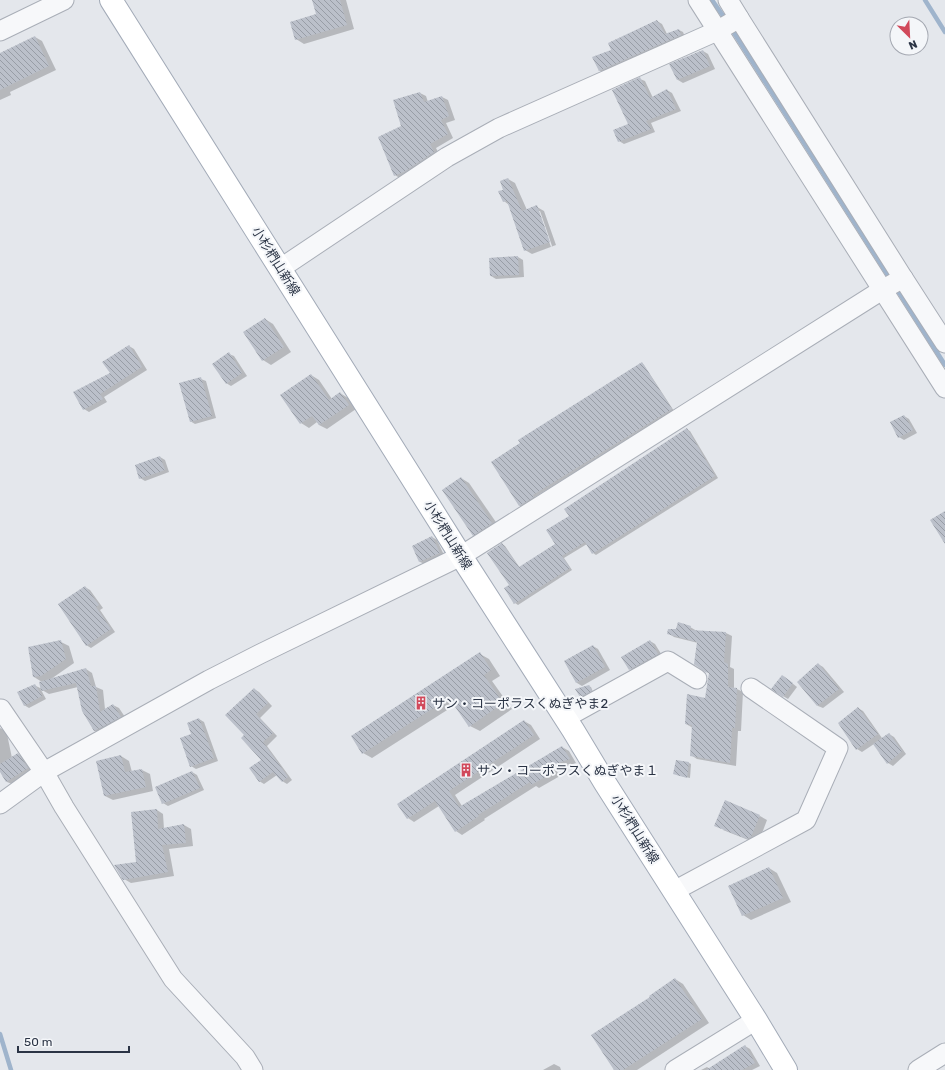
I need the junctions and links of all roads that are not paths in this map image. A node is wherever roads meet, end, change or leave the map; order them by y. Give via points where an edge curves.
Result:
1 (64, 0) edge
2 (111, 0) edge
3 (698, 0) edge
4 (728, 0) edge
5 (739, 18) junction
6 (0, 31) edge
7 (717, 31) junction
8 (281, 268) junction
9 (904, 278) junction
10 (882, 290) junction
11 (945, 343) edge
12 (945, 388) edge
13 (461, 556) junction
14 (696, 678) dead end
15 (752, 688) dead end
16 (0, 709) edge
17 (565, 718) junction
18 (44, 772) junction
19 (0, 804) edge
20 (674, 891) junction
21 (756, 1020) junction
22 (945, 1053) edge
23 (920, 1069) edge
24 (253, 1070) edge
25 (674, 1070) edge
26 (786, 1070) edge

1 - 6 street
2 - 8 main road, 小杉椚山新線
3 - 7 street
4 - 5 street
5 - 7 street
5 - 9 street
7 - 8 street via 499,128 446,157
7 - 10 street
8 - 13 main road, 小杉椚山新線
9 - 10 street
9 - 11 street
10 - 12 street
10 - 13 street
13 - 17 main road, 小杉椚山新線
13 - 18 street via 209,680
14 - 17 street via 668,661
15 - 20 street via 838,748 806,820
16 - 18 street
17 - 20 main road, 小杉椚山新線
18 - 19 street
18 - 24 street via 173,979 245,1057
20 - 21 main road, 小杉椚山新線
21 - 25 street
21 - 26 main road, 小杉椚山新線
22 - 23 street

